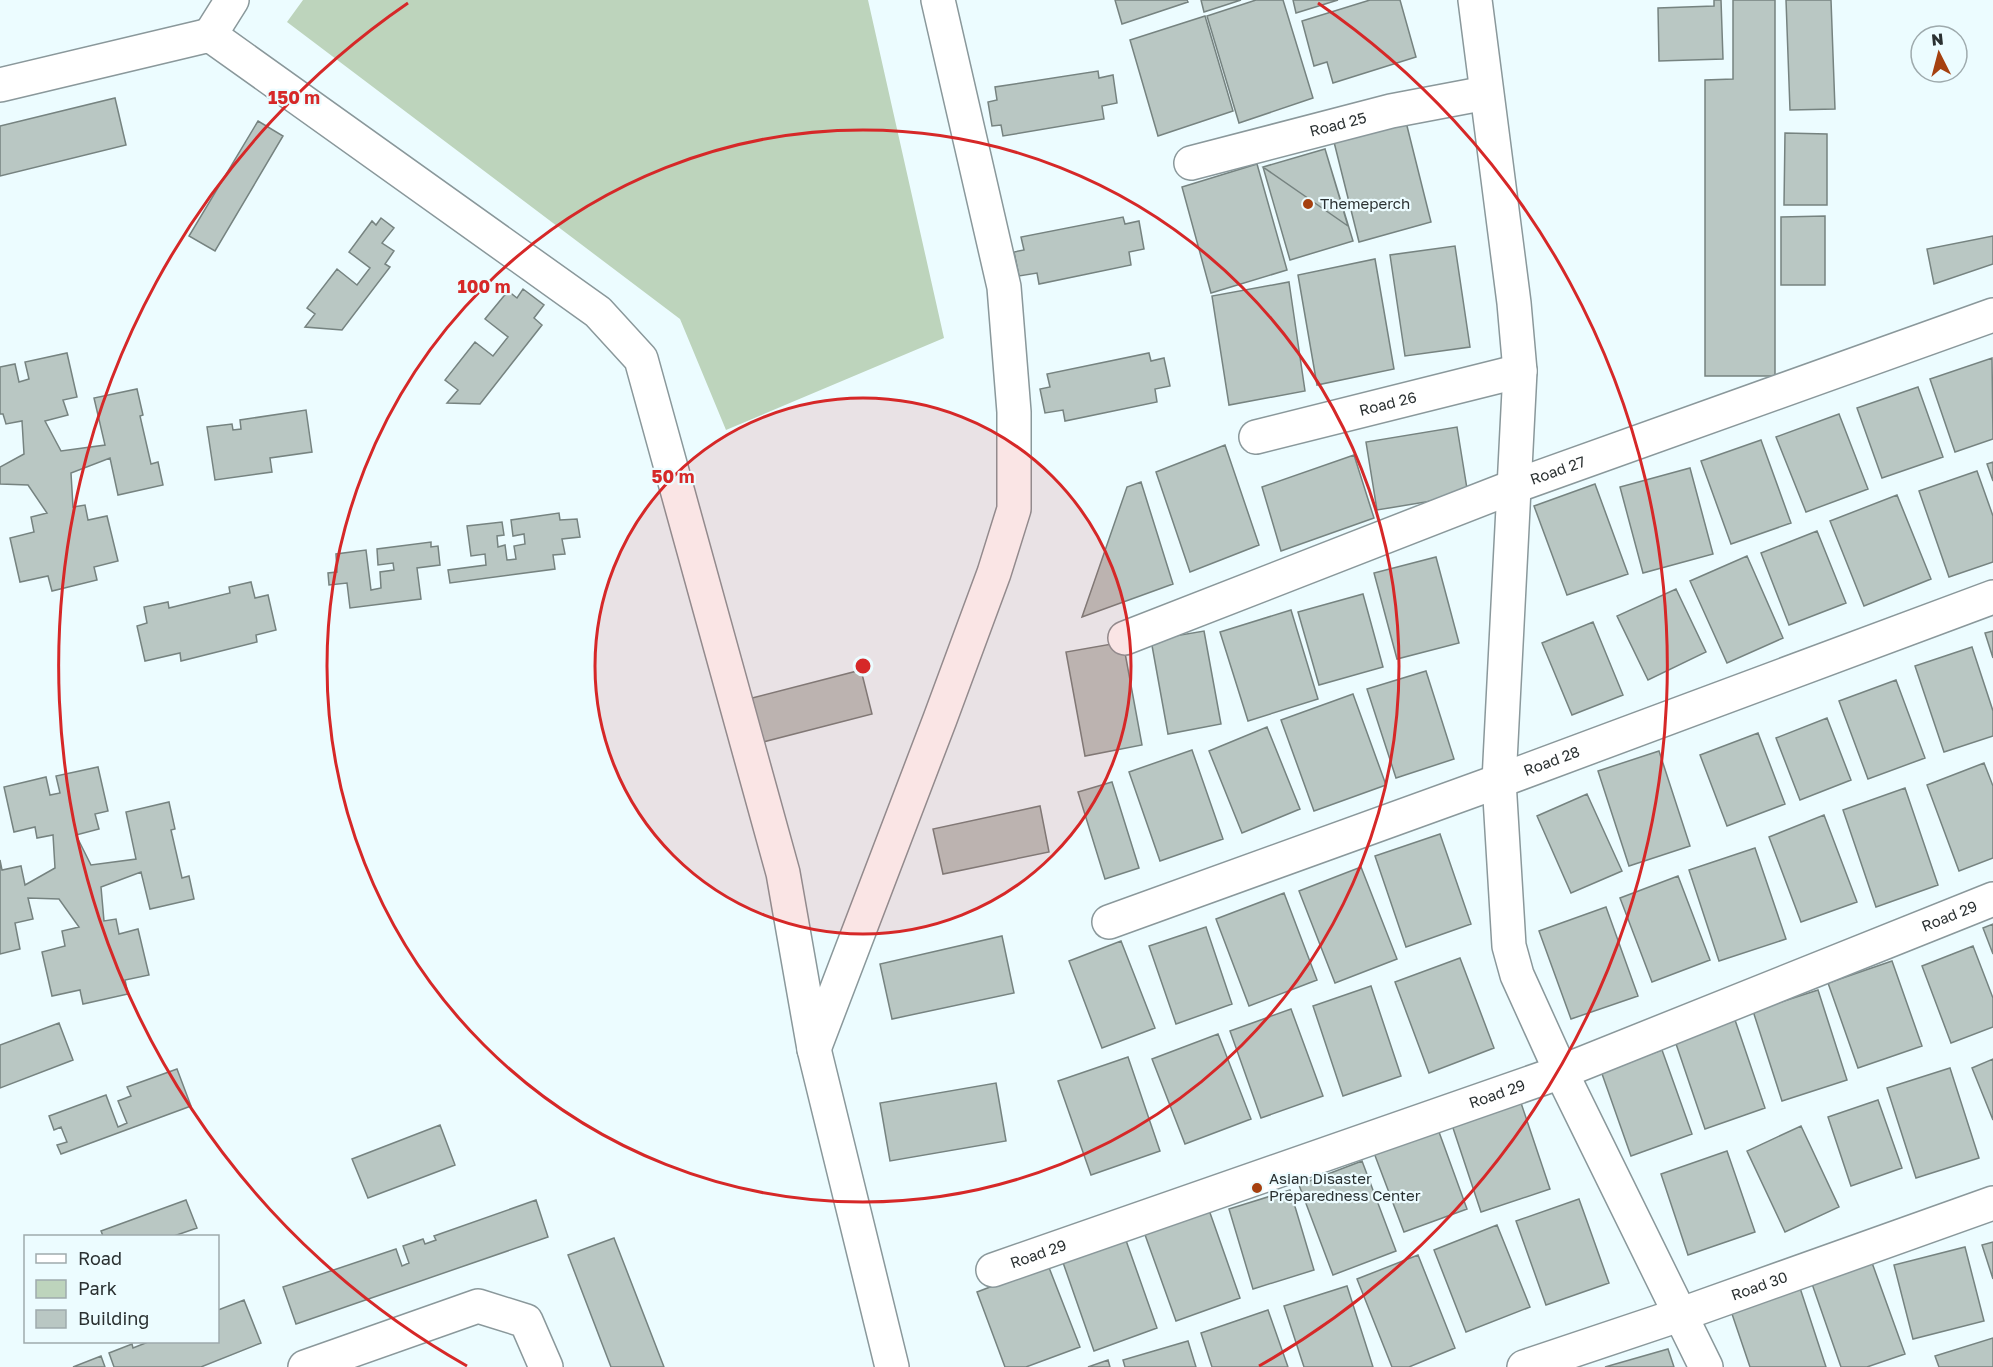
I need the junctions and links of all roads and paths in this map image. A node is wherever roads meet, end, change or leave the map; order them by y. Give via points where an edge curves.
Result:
1 (202, 0) edge
2 (232, 0) edge
3 (939, 0) edge
4 (1475, 0) edge
5 (210, 35) junction
6 (0, 85) edge
7 (1486, 93) junction
8 (1191, 163) dead end
9 (1993, 315) edge
10 (1520, 371) junction
11 (1256, 437) dead end
12 (1515, 486) junction
13 (1993, 597) edge
14 (1125, 638) dead end
15 (1499, 781) junction
16 (1993, 899) edge
17 (1109, 922) dead end
18 (814, 1049) junction
19 (1562, 1072) junction
20 (1993, 1203) edge
21 (993, 1270) dead end
22 (1679, 1315) junction
23 (305, 1367) edge
24 (546, 1367) edge
25 (892, 1367) edge
26 (1524, 1367) edge
27 (1706, 1367) edge

1 - 5 street
2 - 5 street
3 - 18 street via 1004,287 1014,412 1014,508 948,698
4 - 7 street
5 - 6 street
5 - 18 street via 598,312 641,358 783,873
7 - 8 street, Road 25 via 1391,111
7 - 10 street
9 - 12 street, Road 27
10 - 11 street, Road 26
10 - 12 street
12 - 14 street, Road 27
12 - 15 street
13 - 15 street, Road 28
15 - 17 street, Road 28
15 - 19 street via 1509,946 1517,975
16 - 19 street, Road 29
18 - 25 street
19 - 21 street, Road 29
19 - 22 street
20 - 22 street, Road 30
22 - 26 street, Road 30
22 - 27 street
23 - 24 street via 478,1306 526,1321

